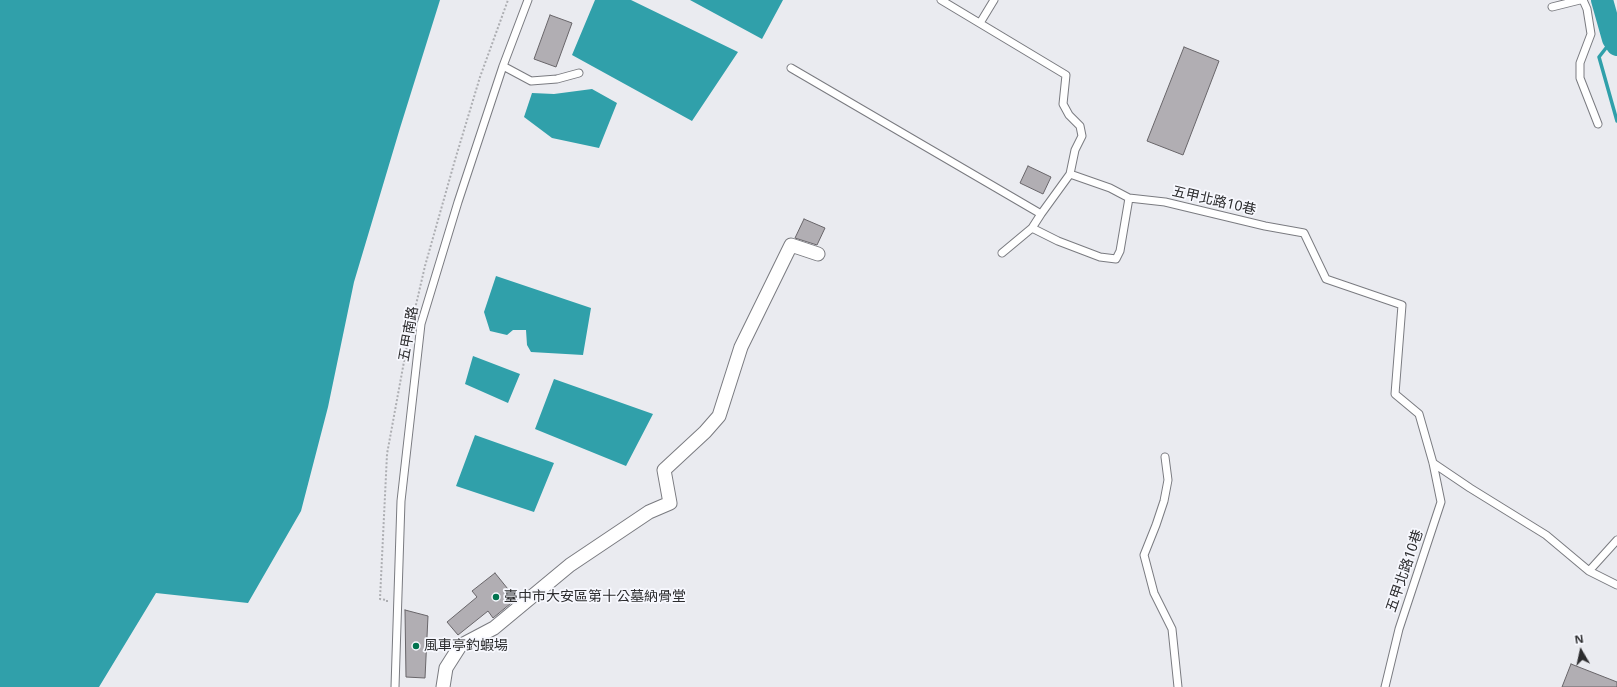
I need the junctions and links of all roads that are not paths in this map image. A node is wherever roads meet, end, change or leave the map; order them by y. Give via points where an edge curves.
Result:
1 (528, 0) edge
2 (941, 0) edge
3 (994, 0) edge
4 (1582, 0) edge
5 (1552, 7) dead end
6 (980, 23) junction
7 (503, 66) junction
8 (791, 68) dead end
9 (579, 73) dead end
10 (1598, 124) dead end
11 (1070, 174) junction
12 (1129, 198) junction
13 (1041, 214) junction
14 (1032, 228) junction
15 (1002, 253) dead end
16 (818, 254) dead end
17 (1165, 457) dead end
18 (1433, 463) junction
19 (1617, 540) edge
20 (1589, 571) junction
21 (1617, 585) edge
22 (395, 687) edge
23 (444, 687) edge
24 (1178, 687) edge
25 (1385, 687) edge

1 - 7 lane, 五甲南路
2 - 6 lane
3 - 6 lane
4 - 5 lane
4 - 10 lane via 1587,9 1591,34 1580,63 1580,78
6 - 11 lane via 1066,75 1063,104 1080,126 1082,136 1075,150
7 - 9 lane via 531,81 557,79
7 - 22 lane, 五甲南路 via 421,324 401,501
8 - 13 lane
11 - 12 lane, 五甲北路10巷 via 1110,188
11 - 13 lane
12 - 14 lane via 1120,251 1116,259 1100,257
12 - 18 lane, 五甲北路10巷 via 1165,202 1304,233 1326,279 1402,305 1395,394 1419,414
13 - 14 lane
14 - 15 lane
16 - 23 street via 791,245 741,347 719,416 664,470 670,502 649,512 570,565 494,628 460,646 446,668
17 - 24 lane via 1168,480 1164,501 1144,555 1154,593 1172,629
18 - 20 lane via 1546,535
18 - 25 lane, 五甲北路10巷 via 1441,502 1399,629
19 - 20 lane
20 - 21 lane

